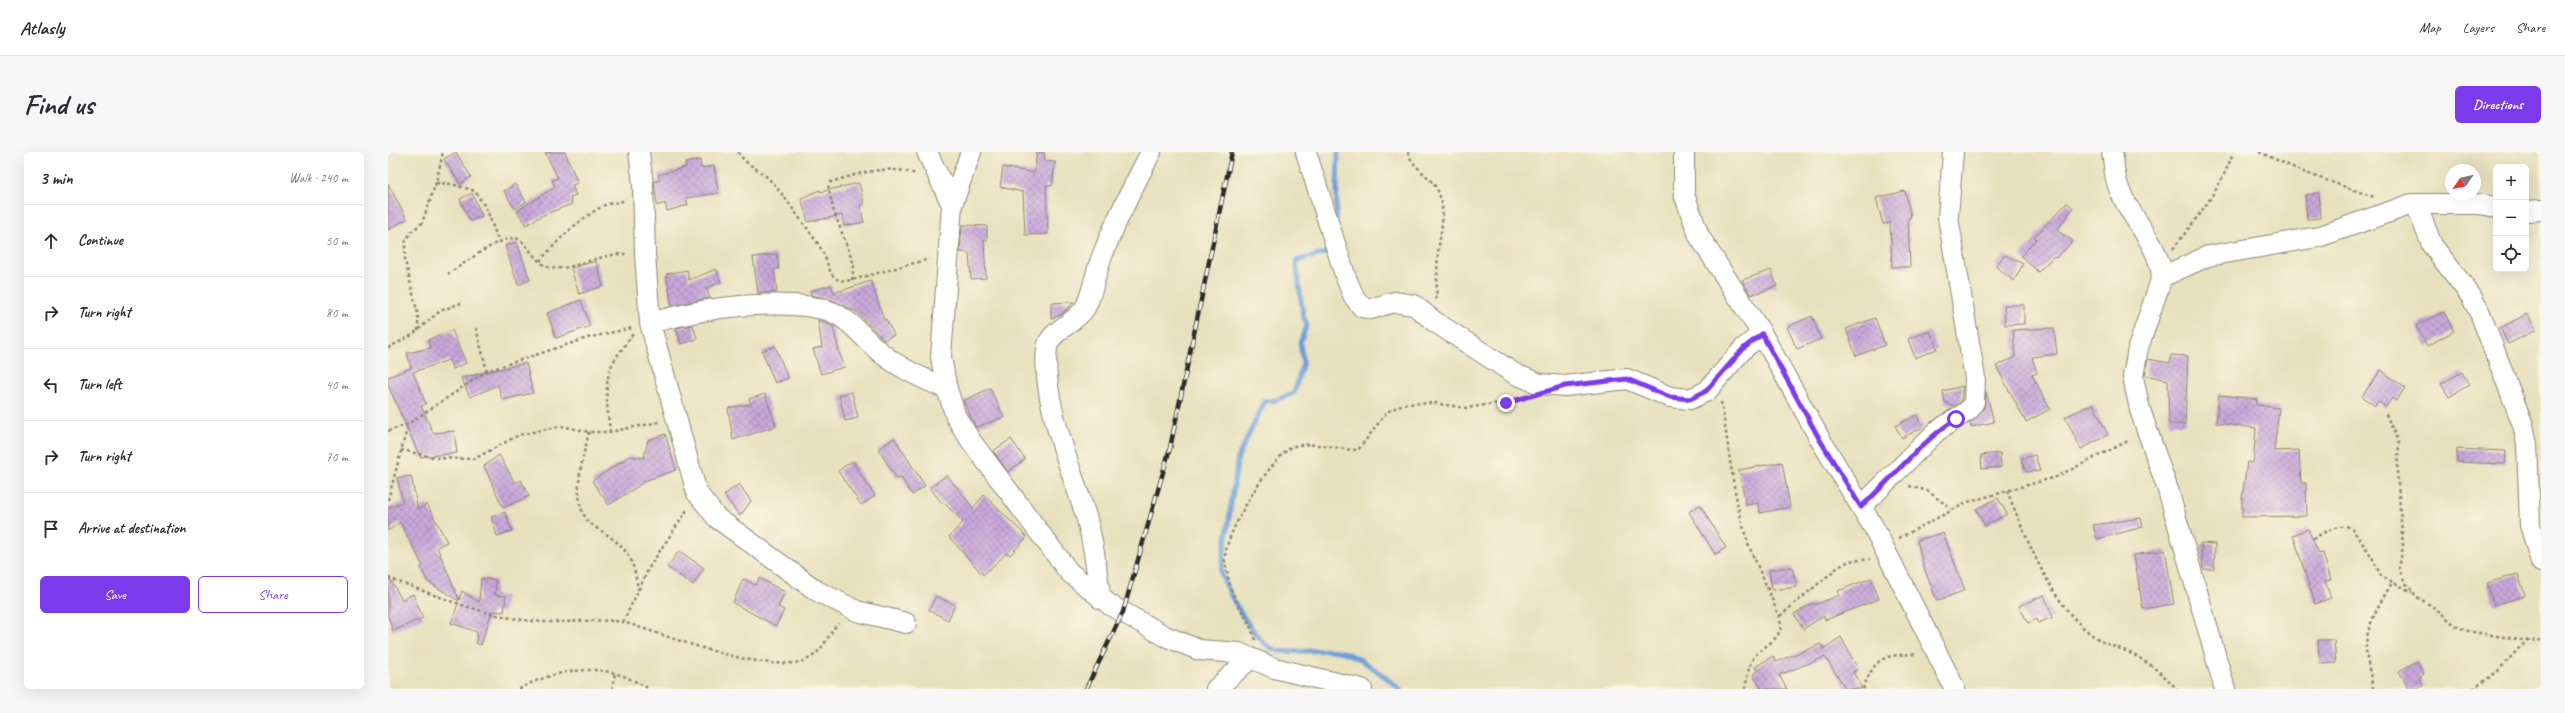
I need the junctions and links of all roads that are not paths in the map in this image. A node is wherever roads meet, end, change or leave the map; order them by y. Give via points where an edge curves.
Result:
1 (639, 152) edge
2 (927, 152) edge
3 (971, 152) edge
4 (1151, 152) edge
5 (1306, 152) edge
6 (1684, 152) edge
7 (1953, 152) edge
8 (2112, 152) edge
9 (952, 205) junction
10 (2409, 205) junction
11 (2493, 206) edge
12 (2541, 210) edge
13 (2529, 211) edge
14 (2162, 271) junction
15 (650, 323) junction
16 (1762, 334) junction
17 (947, 389) junction
18 (2534, 465) edge
19 (1861, 507) junction
20 (2541, 562) edge
21 (1101, 599) junction
22 (906, 623) dead end
23 (1251, 658) junction
24 (1216, 689) edge
25 (1362, 689) edge
26 (1955, 689) edge
27 (2225, 689) edge

1 - 15 street
2 - 9 street
3 - 9 street
4 - 21 street via 1100,260 1085,306 1077,318 1051,337 1047,347 1046,361 1053,409 1085,514
5 - 16 street via 1336,250 1354,297 1362,306 1371,309 1394,302 1414,305 1435,322 1515,374 1540,384 1565,386 1627,379 1670,397 1690,399 1706,391 1744,348
6 - 16 street via 1684,194 1699,236
7 - 19 street via 1948,217 1975,378 1974,402 1969,410 1925,442 1887,484
8 - 14 street via 2118,186 2153,247
9 - 17 street via 941,357
10 - 11 street via 2478,204
10 - 14 street via 2318,237 2208,256
10 - 18 street via 2432,245 2471,296 2523,424
12 - 13 street
14 - 27 street via 2138,348 2133,377 2147,432 2168,490
15 - 17 street via 691,312 734,305 766,303 808,306 832,312 894,363
15 - 22 street via 697,493 717,518 817,591 857,611
16 - 19 street via 1820,440
17 - 21 street via 956,417 971,441 1069,572
18 - 20 street via 2530,525
19 - 26 street via 1886,551
21 - 23 street via 1180,643 1199,650 1239,653
23 - 24 street
23 - 25 street via 1274,668

